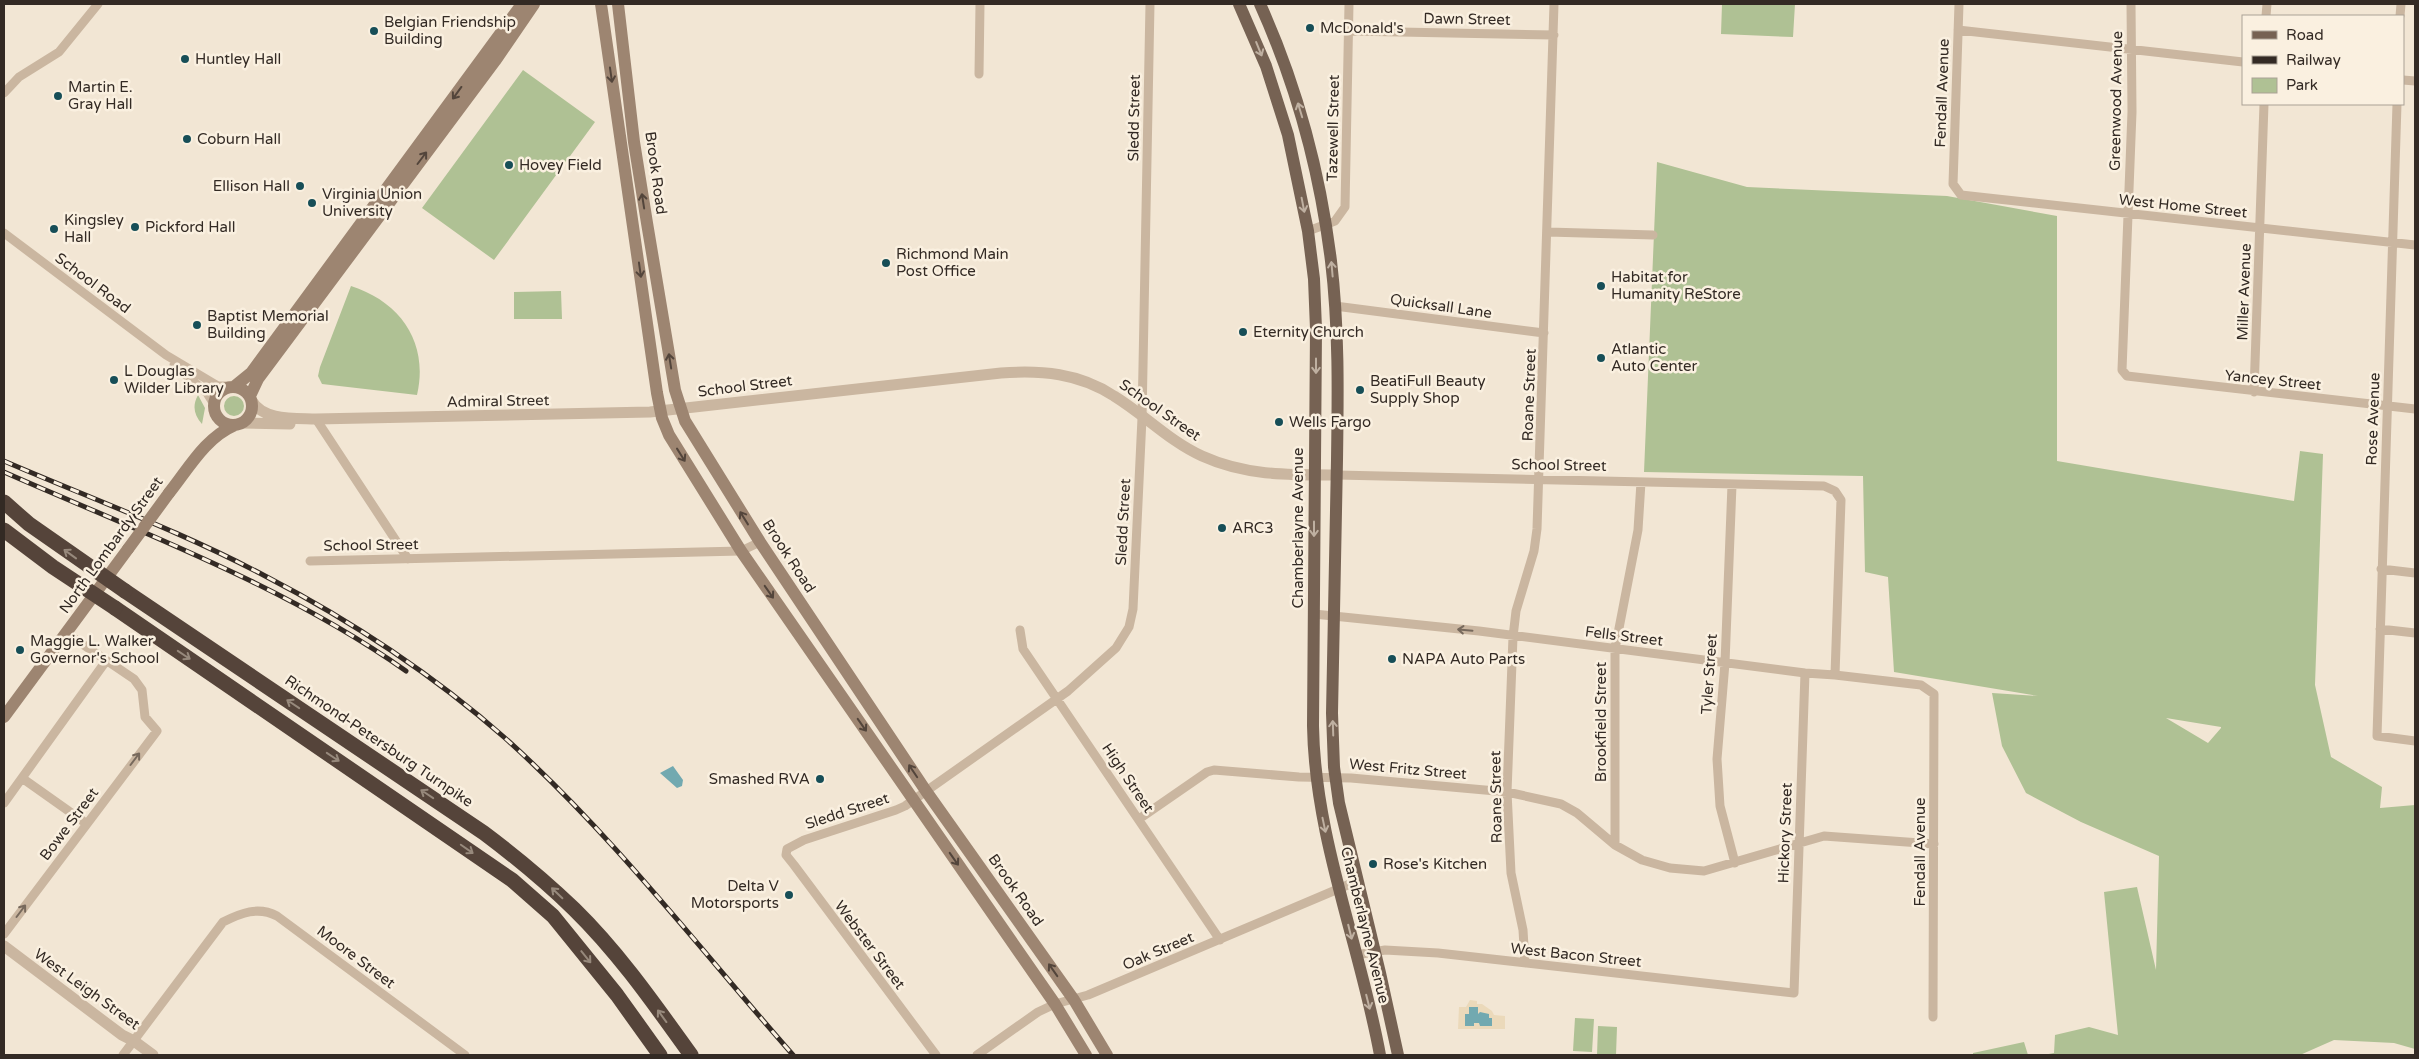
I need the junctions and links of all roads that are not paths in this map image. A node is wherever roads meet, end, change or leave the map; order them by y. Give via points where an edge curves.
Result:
1 (98, 4) edge
2 (522, 4) edge
3 (534, 4) edge
4 (601, 4) edge
5 (618, 4) edge
6 (980, 4) edge
7 (1150, 4) edge
8 (1239, 4) edge
9 (1260, 4) edge
10 (1349, 4) edge
11 (1554, 4) edge
12 (1959, 4) edge
13 (2131, 4) edge
14 (1958, 30) junction
15 (1349, 31) junction
16 (1554, 35) junction
17 (2132, 49) junction
18 (2242, 62) edge
19 (979, 74) dead end
20 (4, 93) edge
21 (2264, 105) edge
22 (2397, 105) edge
23 (1953, 184) joint
24 (2128, 214) junction
25 (1326, 226) junction
26 (2260, 228) junction
27 (1308, 230) junction
28 (1548, 232) junction
29 (4, 233) edge
30 (1653, 235) dead end
31 (2393, 243) junction
32 (2415, 245) edge
33 (1335, 306) junction
34 (1544, 333) junction
35 (166, 355) junction
36 (2127, 376) joint
37 (232, 386) junction
38 (2254, 392) junction
39 (251, 399) junction
40 (2387, 406) junction
41 (214, 407) junction
42 (680, 408) junction
43 (2415, 409) edge
44 (661, 411) junction
45 (1142, 418) junction
46 (316, 419) junction
47 (238, 424) junction
48 (209, 442) junction
49 (1315, 475) junction
50 (1337, 476) junction
51 (1540, 480) junction
52 (1641, 482) junction
53 (1732, 486) junction
54 (4, 502) edge
55 (4, 530) edge
56 (760, 542) junction
57 (741, 551) junction
58 (408, 560) junction
59 (310, 561) dead end
60 (2381, 570) junction
61 (2415, 573) edge
62 (1314, 614) junction
63 (1334, 616) junction
64 (2380, 628) junction
65 (1020, 630) dead end
66 (66, 633) junction
67 (2415, 633) edge
68 (1513, 637) junction
69 (1616, 648) junction
70 (106, 661) junction
71 (1725, 663) junction
72 (1805, 674) junction
73 (1835, 675) junction
74 (1929, 690) joint
75 (1057, 699) junction
76 (4, 717) edge
77 (2415, 741) edge
78 (1315, 777) junction
79 (1335, 777) junction
80 (22, 778) junction
81 (926, 791) junction
82 (1507, 792) junction
83 (913, 800) junction
84 (4, 803) edge
85 (1139, 819) junction
86 (86, 824) junction
87 (1798, 843) junction
88 (1934, 844) junction
89 (1615, 845) junction
90 (787, 850) joint
91 (1735, 863) junction
92 (1357, 881) junction
93 (1339, 889) junction
94 (4, 934) edge
95 (1220, 940) junction
96 (4, 946) edge
97 (1374, 950) junction
98 (1356, 955) junction
99 (1525, 963) junction
100 (1794, 993) joint
101 (1074, 1000) junction
102 (1055, 1004) junction
103 (1390, 1015) junction
104 (1933, 1017) dead end
105 (134, 1041) junction
106 (122, 1055) edge
107 (153, 1055) edge
108 (465, 1055) edge
109 (660, 1055) edge
110 (691, 1055) edge
111 (936, 1055) edge
112 (977, 1055) edge
113 (1086, 1055) edge
114 (1107, 1055) edge
115 (1380, 1055) edge
116 (1398, 1055) edge
117 (1406, 1055) edge

1 - 20 street via 59,52 19,77
2 -> 37 main road via 250,373
39 -> 3 main road via 258,378
4 -> 44 main road, Brook Road
42 -> 5 main road, Brook Road via 634,142
6 - 19 street
7 - 45 street, Sledd Street
8 -> 27 main road, Chamberlayne Avenue via 1266,66 1280,109
25 -> 9 main road, Chamberlayne Avenue via 1303,120 1283,58
10 - 15 street, Tazewell Street
11 - 16 street, Roane Street
12 - 14 street, Fendall Avenue
13 - 17 street, Greenwood Avenue
14 - 17 street
14 - 23 street, Fendall Avenue
15 - 16 street, Dawn Street
15 - 25 street, Tazewell Street via 1345,207 1340,217
16 - 28 street, Roane Street
17 - 18 street
17 - 24 street, Greenwood Avenue
21 - 26 street, Miller Avenue
22 - 31 street, Rose Avenue
23 - 24 street, West Home Street via 1961,195
24 - 26 street, West Home Street
24 - 36 street, Greenwood Avenue via 2122,370
25 - 27 street
33 -> 25 main road, Chamberlayne Avenue
26 - 31 street, West Home Street
26 - 38 street, Miller Avenue
27 -> 49 main road, Chamberlayne Avenue via 1316,321
28 - 30 street
28 - 34 street, Roane Street
29 - 35 street, School Road
31 - 32 street, West Home Street
31 - 40 street, Rose Avenue
33 - 34 street, Quicksall Lane
33 - 50 main road, Chamberlayne Avenue
34 - 51 street, Roane Street
35 - 37 street, School Road via 218,386
35 - 41 street, School Road via 207,393
36 - 38 street, Yancey Street
37 - 39 main road via 246,391
37 - 41 main road via 219,392
38 - 40 street, Yancey Street
39 - 46 street, Admiral Street via 264,413
39 - 47 main road via 251,414
40 - 43 street, Yancey Street
40 - 60 street, Rose Avenue
41 - 47 main road via 222,422
41 - 48 main road, North Lombardy Street
42 - 44 street, Admiral Street
42 - 45 street, School Street via 1030,372 1057,374 1086,382 1114,395
56 -> 42 main road, Brook Road via 697,442
44 - 46 street, Admiral Street
44 -> 57 main road, Brook Road via 673,442
45 - 49 street, School Street via 1184,447 1216,462 1246,471
45 - 75 street, Sledd Street via 1133,608 1129,626 1116,648
46 - 47 street, Admiral Street via 289,424
46 - 58 street
47 - 48 main road, North Lombardy Street via 223,430
48 - 66 main road, North Lombardy Street, bridge
49 - 50 street, School Street
49 -> 62 main road, Chamberlayne Avenue
50 - 51 street, School Street
50 - 63 main road, Chamberlayne Avenue
51 - 52 street, School Street
51 - 68 street, Roane Street via 1534,551 1516,611
52 - 53 street, School Street
52 - 69 street, Brookfield Street via 1638,530
53 - 71 street, Tyler Street
53 - 73 street, School Street via 1824,486 1835,491 1841,500
110 -> 54 highway, Richmond-Petersburg Turnpike, bridge via 610,949 535,872 484,833 125,591 29,524
55 -> 109 highway, bridge via 512,880 553,916 617,995
56 - 57 street, School Street
81 -> 56 main road, Brook Road
57 - 58 street, School Street
57 -> 83 main road, Brook Road
58 - 59 street, School Street
60 - 61 street
60 - 64 street, Rose Avenue
62 - 63 street, Fells Street
62 - 78 main road, Chamberlayne Avenue
68 -> 63 street, Fells Street
79 -> 63 main road, Chamberlayne Avenue via 1332,713
64 - 67 street
64 - 77 street, Rose Avenue via 2377,736
65 - 75 street, High Street via 1023,649
66 - 70 street
66 - 76 main road, North Lombardy Street
68 - 69 street, Fells Street
68 - 82 street, Roane Street
69 - 71 street, Fells Street
69 - 89 street, Brookfield Street
70 - 80 street
86 -> 70 street, Bowe Street via 157,730 145,717 142,690 138,684
71 - 72 street, Fells Street
71 - 91 street, Tyler Street via 1717,759 1720,806
72 - 73 street, Fells Street
72 - 87 street, Hickory Street
73 - 74 street, Fells Street via 1921,685
74 - 88 street, Fendall Avenue via 1934,694
75 - 81 street, Sledd Street
75 - 85 street, High Street
78 - 79 street, West Fritz Street
78 - 85 street, West Fritz Street via 1210,770
78 -> 93 main road, Chamberlayne Avenue
79 - 82 street, West Fritz Street
79 - 92 main road, Chamberlayne Avenue
80 - 84 street
80 - 86 street
81 - 83 street, Sledd Street
101 -> 81 main road, Brook Road
82 - 89 street, West Fritz Street via 1561,804 1577,813
82 - 99 street, Roane Street via 1511,874 1523,930
83 - 90 street, Sledd Street via 896,810 804,840
83 -> 102 main road, Brook Road
85 - 95 street, High Street
94 -> 86 street, Bowe Street
87 - 88 street, West Fritz Street via 1824,836
87 - 91 street, West Fritz Street
87 - 100 street, Hickory Street
88 - 104 street, Fendall Avenue
89 - 91 street, West Fritz Street via 1642,860 1670,868 1704,871
90 - 111 street, Webster Street via 786,855
92 - 93 street, Oak Street
92 - 97 main road, Chamberlayne Avenue
93 - 95 street, Oak Street
93 -> 98 main road, Chamberlayne Avenue
95 - 101 street, Oak Street
96 - 105 street, West Leigh Street
97 - 98 street, West Bacon Street
97 - 99 street, West Bacon Street via 1406,950
97 - 103 main road, Chamberlayne Avenue
98 -> 115 main road, Chamberlayne Avenue
99 - 100 street, West Bacon Street
101 - 102 street, Oak Street
101 - 114 main road, Brook Road
102 - 112 street, Oak Street via 1038,1012
102 - 113 main road, Brook Road
103 - 116 main road, Chamberlayne Avenue
103 - 117 main road, Chamberlayne Avenue
105 - 106 street
105 - 107 street, West Leigh Street
105 - 108 street, Moore Street via 223,922 261,909 275,914

